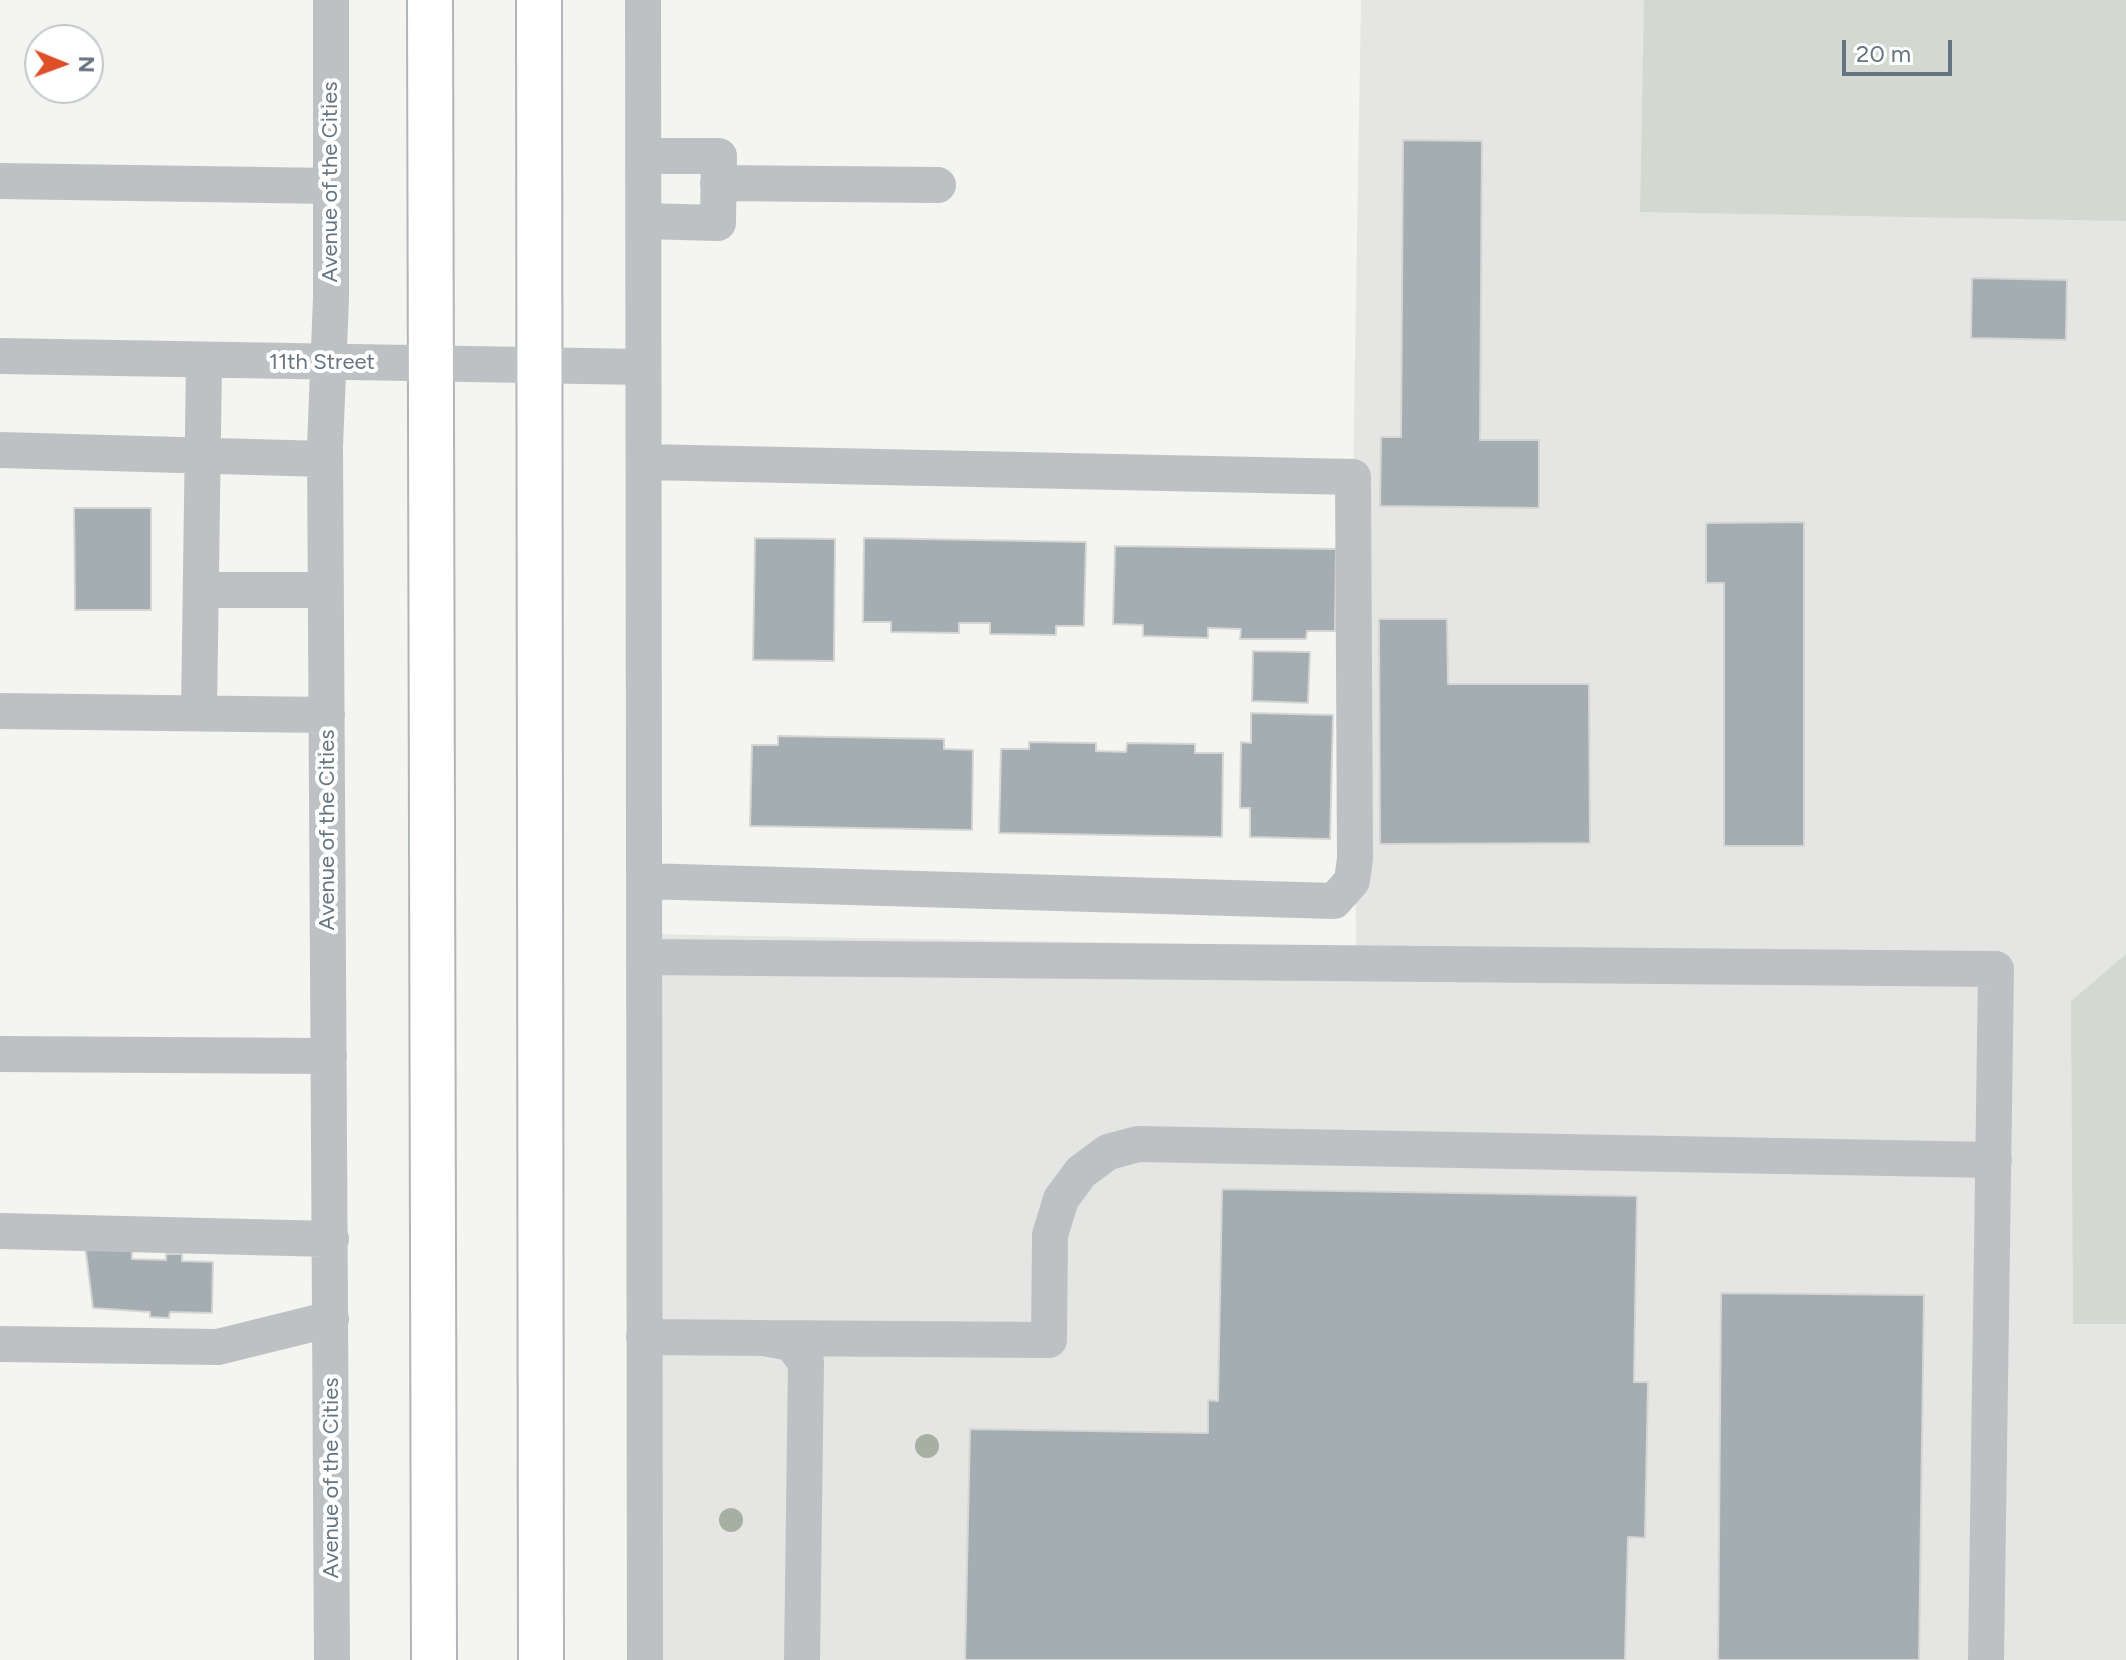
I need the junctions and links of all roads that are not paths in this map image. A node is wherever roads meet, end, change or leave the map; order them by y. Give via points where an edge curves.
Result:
1 (331, 0) edge
2 (430, 0) edge
3 (539, 0) edge
4 (643, 0) edge
5 (645, 156) junction
6 (0, 181) edge
7 (718, 183) junction
8 (938, 185) dead end
9 (331, 186) junction
10 (644, 221) junction
11 (0, 356) edge
12 (204, 362) junction
13 (328, 363) junction
14 (431, 363) junction
15 (538, 367) junction
16 (643, 367) junction
17 (0, 450) edge
18 (202, 454) junction
19 (325, 459) junction
20 (644, 462) junction
21 (201, 590) junction
22 (326, 590) junction
23 (0, 711) edge
24 (199, 713) junction
25 (327, 715) junction
26 (644, 881) junction
27 (644, 957) junction
28 (0, 1054) edge
29 (329, 1056) junction
30 (1994, 1160) junction
31 (0, 1231) edge
32 (331, 1239) junction
33 (331, 1319) junction
34 (0, 1321) edge
35 (644, 1337) junction
36 (764, 1338) junction
37 (234, 1343) junction
38 (0, 1344) edge
39 (540, 1550) junction
40 (332, 1660) edge
41 (434, 1660) edge
42 (541, 1660) edge
43 (553, 1660) edge
44 (645, 1660) edge
45 (802, 1660) edge
46 (1986, 1660) edge

1 - 9 street, Avenue of the Cities
2 - 14 main road
3 - 15 main road
4 - 5 street
5 - 7 street via 719,156
5 - 10 street
6 - 9 street
7 - 8 street
7 - 10 street via 718,223
9 - 13 street, Avenue of the Cities
10 - 16 street
11 - 12 street, 11th Street
12 - 13 street, 11th Street
12 - 18 street
13 - 14 street, 11th Street
13 - 19 street, Avenue of the Cities
14 - 15 street, 11th Street
14 - 41 main road
15 - 16 street, 11th Street
15 - 39 main road
16 - 20 street
17 - 18 street
18 - 19 street
18 - 21 street
19 - 22 street, Avenue of the Cities
20 - 26 street
20 - 26 street via 1353,477 1355,858 1352,881 1334,901
21 - 22 street
21 - 24 street
22 - 25 street, Avenue of the Cities
23 - 24 street
24 - 25 street
25 - 29 street, Avenue of the Cities
26 - 27 street
27 - 30 street via 1996,969
27 - 35 street
28 - 29 street
29 - 32 street, Avenue of the Cities
30 - 36 street via 1138,1144 1108,1152 1081,1172 1061,1199 1050,1235 1049,1340
30 - 46 street
31 - 32 street
32 - 33 street, Avenue of the Cities
33 - 37 street
33 - 40 street, Avenue of the Cities
34 - 37 street via 169,1324
35 - 36 street
35 - 44 street
36 - 45 street via 791,1343 806,1362
37 - 38 street
39 - 42 main road
39 - 43 main road

